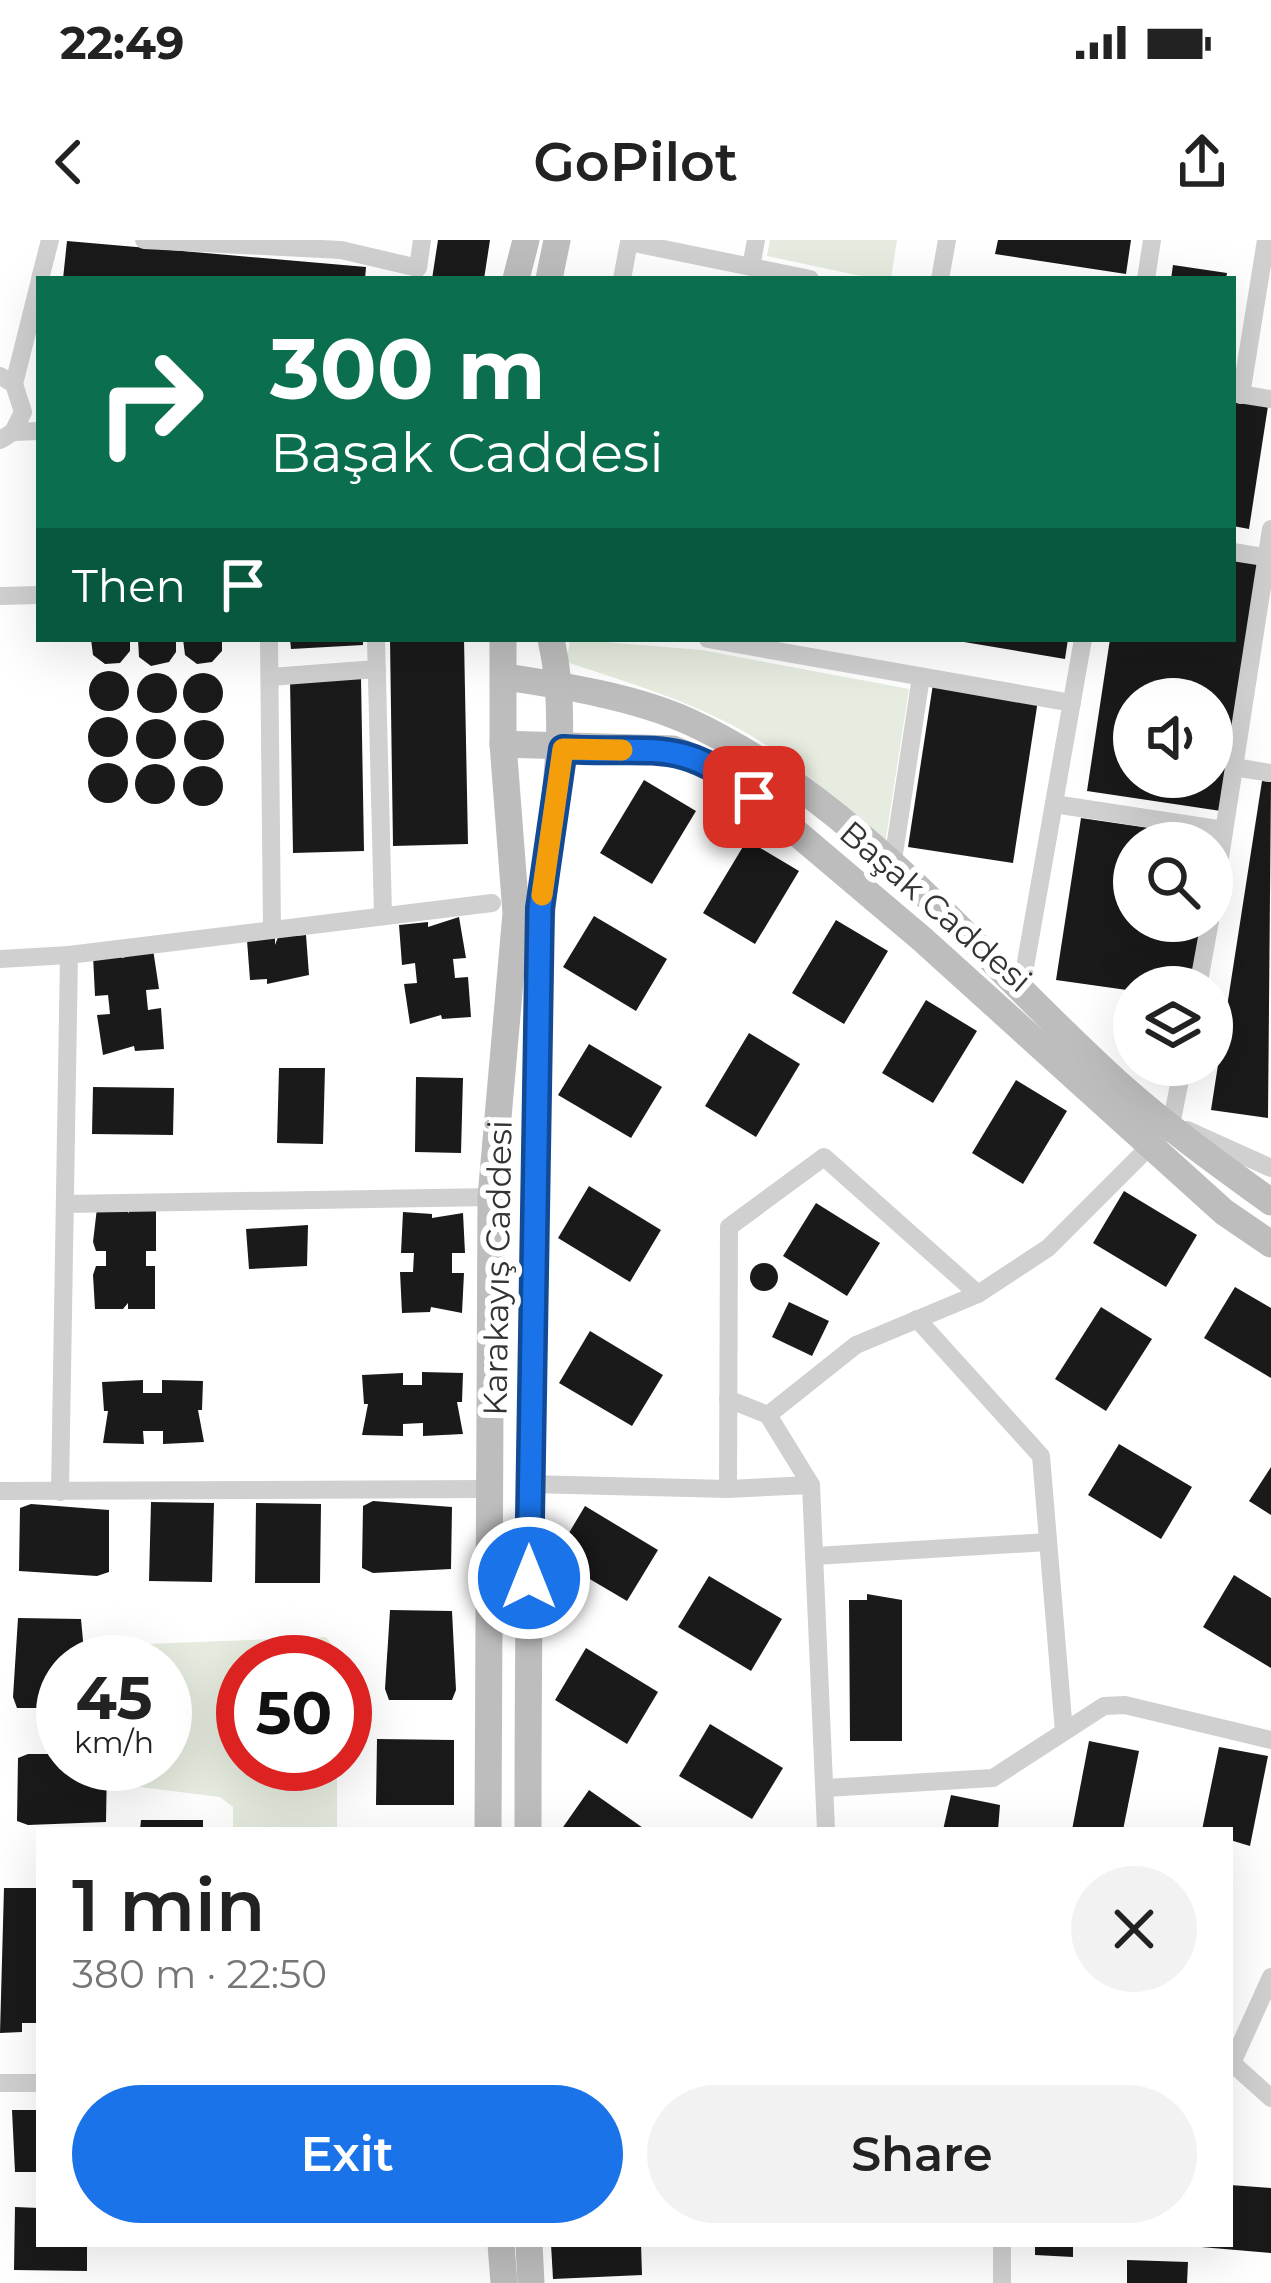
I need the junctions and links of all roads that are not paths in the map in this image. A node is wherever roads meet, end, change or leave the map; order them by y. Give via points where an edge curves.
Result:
1 (50, 240) edge
2 (144, 240) edge
3 (422, 240) edge
4 (526, 240) edge
5 (557, 240) edge
6 (756, 240) edge
7 (946, 240) edge
8 (1152, 240) edge
9 (1266, 240) edge
10 (652, 243) edge
11 (241, 244) edge
12 (341, 245) edge
13 (752, 267) junction
14 (41, 276) edge
15 (517, 276) edge
16 (550, 276) edge
17 (623, 276) edge
18 (796, 276) edge
19 (940, 276) edge
20 (1146, 276) edge
21 (36, 295) edge
22 (10, 383) edge
23 (1237, 394) edge
24 (1271, 399) edge
25 (36, 431) edge
26 (6, 436) edge
27 (1271, 530) edge
28 (1236, 552) edge
29 (1269, 558) edge
30 (0, 596) edge
31 (36, 596) edge
32 (269, 642) edge
33 (376, 642) edge
34 (503, 642) edge
35 (552, 642) edge
36 (741, 642) edge
37 (1082, 642) edge
38 (818, 649) edge
39 (377, 669) junction
40 (921, 676) junction
41 (269, 677) junction
42 (505, 677) junction
43 (562, 686) junction
44 (1072, 703) junction
45 (503, 744) junction
46 (563, 749) junction
47 (1234, 767) junction
48 (1271, 773) edge
49 (1054, 804) junction
50 (1172, 822) edge
51 (1225, 822) edge
52 (892, 867) junction
53 (492, 903) dead end
54 (383, 915) junction
55 (272, 929) junction
56 (69, 955) junction
57 (0, 959) edge
58 (1022, 990) junction
59 (1177, 1086) edge
60 (1163, 1135) junction
61 (1271, 1168) edge
62 (491, 1197) junction
63 (1271, 1202) edge
64 (65, 1204) junction
65 (1271, 1244) edge
66 (978, 1294) junction
67 (917, 1319) junction
68 (728, 1399) junction
69 (768, 1414) junction
70 (529, 1484) junction
71 (811, 1485) junction
72 (490, 1489) junction
73 (728, 1489) junction
74 (0, 1491) edge
75 (60, 1492) junction
76 (1048, 1542) junction
77 (814, 1556) junction
78 (1064, 1732) junction
79 (1271, 1740) edge
80 (826, 1788) junction
81 (488, 1827) edge
82 (528, 1827) edge
83 (826, 1827) edge
84 (1271, 1976) edge
85 (1233, 2059) edge
86 (1233, 2065) edge
87 (0, 2083) edge
88 (36, 2084) edge
89 (1271, 2098) edge
90 (501, 2247) edge
91 (530, 2247) edge
92 (1002, 2247) edge
93 (504, 2283) edge
94 (531, 2283) edge
95 (1002, 2283) edge

1 - 14 street
2 - 11 street
3 - 12 street via 418,268
4 - 15 main road
5 - 16 main road
6 - 13 street
7 - 19 street
8 - 20 street
9 - 23 street
10 - 13 street
10 - 17 street via 629,242
11 - 12 street
13 - 18 street
21 - 22 street
22 - 26 street via 23,412
23 - 24 street
25 - 26 street
27 - 29 street
28 - 29 street
29 - 47 street
30 - 31 street
32 - 41 street
33 - 39 street
34 - 42 main road, Karakayış Caddesi
35 - 43 main road, Karakayış Caddesi
36 - 38 street
37 - 44 street
38 - 40 street
39 - 41 street
39 - 54 street
40 - 44 street
40 - 52 street
41 - 55 street
42 - 43 main road, Başak Caddesi
42 - 45 main road, Karakayış Caddesi
43 - 46 main road, Karakayış Caddesi
43 - 52 main road, Başak Caddesi via 688,721 819,803
44 - 49 street
45 - 46 main road, Başak Caddesi
45 - 62 main road, Karakayış Caddesi via 516,913
46 - 60 main road, Başak Caddesi via 674,749 721,769
46 - 70 main road, Karakayış Caddesi via 540,908
47 - 48 street
47 - 51 street
49 - 50 street
49 - 58 street
52 - 58 main road, Başak Caddesi
53 - 54 street
54 - 55 street
55 - 56 street
56 - 57 street
56 - 64 street
58 - 60 main road, Başak Caddesi
59 - 60 street
60 - 61 street
60 - 63 main road, Başak Caddesi
60 - 65 main road, Başak Caddesi via 1224,1212
60 - 66 street via 1048,1248
62 - 64 street
62 - 72 main road, Karakayış Caddesi
64 - 75 street
66 - 67 street
66 - 68 street via 824,1157 729,1227
67 - 69 street via 856,1345
67 - 76 street via 1041,1456
68 - 69 street
68 - 73 street
69 - 71 street
70 - 73 street
70 - 82 main road, Karakayış Caddesi
71 - 73 street
71 - 77 street
72 - 75 street
72 - 81 main road, Karakayış Caddesi
74 - 75 street
76 - 77 street
76 - 78 street
77 - 80 street
78 - 79 street via 1104,1706 1125,1705
78 - 80 street via 993,1778
80 - 83 street
84 - 85 street
86 - 89 street
87 - 88 street
90 - 93 main road
91 - 94 main road
92 - 95 street

